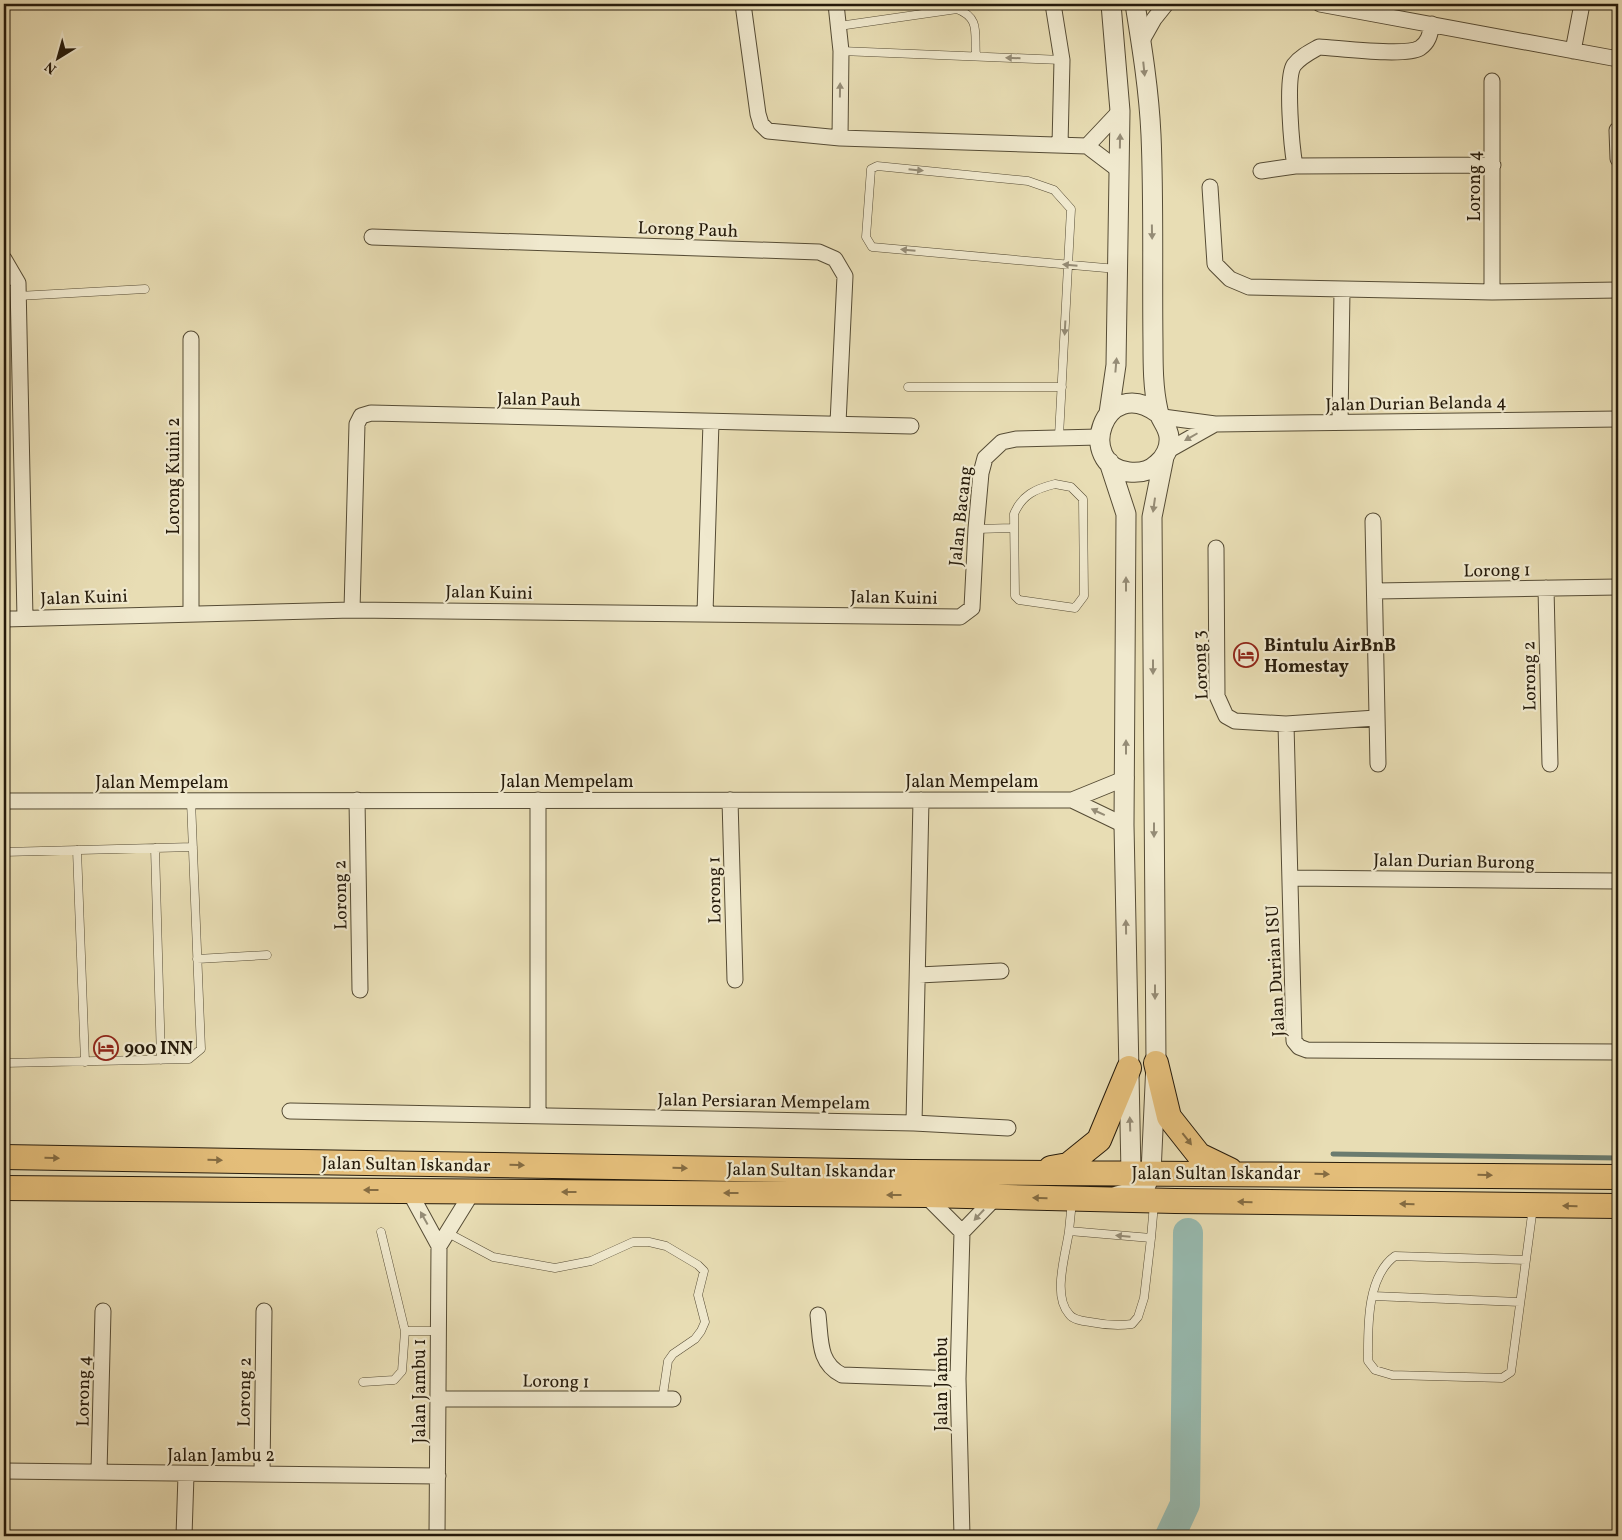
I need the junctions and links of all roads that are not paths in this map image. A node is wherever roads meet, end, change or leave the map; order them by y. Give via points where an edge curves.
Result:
1 (743, 4) edge
2 (836, 4) edge
3 (1053, 4) edge
4 (1110, 4) edge
5 (1136, 4) edge
6 (1166, 4) edge
7 (1320, 4) edge
8 (1582, 4) edge
9 (1381, 9) edge
10 (1432, 24) junction
11 (839, 26) junction
12 (1141, 42) junction
13 (841, 51) junction
14 (1573, 51) junction
15 (976, 56) junction
16 (1618, 59) edge
17 (1062, 60) junction
18 (1492, 81) dead end
19 (1120, 111) junction
20 (1617, 130) edge
21 (840, 138) junction
22 (1060, 145) junction
23 (1087, 146) junction
24 (1618, 159) edge
25 (1494, 165) junction
26 (1295, 166) junction
27 (1120, 171) junction
28 (1261, 172) dead end
29 (1210, 187) dead end
30 (372, 237) dead end
31 (4, 259) edge
32 (1069, 264) junction
33 (1119, 269) junction
34 (146, 289) dead end
35 (1342, 290) junction
36 (1618, 290) edge
37 (1492, 292) junction
38 (18, 296) junction
39 (192, 339) dead end
40 (908, 387) dead end
41 (1062, 387) junction
42 (1109, 413) junction
43 (1161, 415) junction
44 (1618, 419) edge
45 (711, 422) junction
46 (1340, 422) junction
47 (838, 423) junction
48 (1215, 424) junction
49 (910, 426) dead end
50 (1060, 436) junction
51 (1099, 437) junction
52 (1165, 454) junction
53 (1109, 462) junction
54 (1373, 520) dead end
55 (1013, 528) junction
56 (976, 529) junction
57 (1216, 548) dead end
58 (1618, 587) edge
59 (1546, 588) junction
60 (1376, 591) junction
61 (972, 608) joint
62 (352, 610) junction
63 (191, 612) junction
64 (706, 613) junction
65 (24, 618) junction
66 (4, 619) edge
67 (1376, 718) junction
68 (1286, 724) junction
69 (1378, 764) dead end
70 (1550, 764) dead end
71 (1126, 778) junction
72 (357, 800) junction
73 (538, 800) junction
74 (730, 800) junction
75 (922, 800) junction
76 (1072, 800) junction
77 (4, 801) edge
78 (191, 801) junction
79 (1124, 824) junction
80 (193, 847) junction
81 (155, 848) junction
82 (77, 850) junction
83 (4, 852) edge
84 (1290, 878) junction
85 (1618, 881) edge
86 (267, 955) dead end
87 (197, 959) junction
88 (1001, 971) dead end
89 (918, 975) junction
90 (735, 980) dead end
91 (360, 990) dead end
92 (1618, 1052) edge
93 (4, 1053) edge
94 (161, 1060) junction
95 (85, 1062) junction
96 (4, 1063) edge
97 (1156, 1063) junction
98 (1128, 1068) junction
99 (290, 1111) dead end
100 (538, 1114) junction
101 (914, 1123) junction
102 (1008, 1128) dead end
103 (4, 1157) edge
104 (1024, 1172) junction
105 (1237, 1173) junction
106 (1618, 1177) edge
107 (1150, 1187) junction
108 (4, 1188) edge
109 (409, 1191) junction
110 (473, 1191) junction
111 (925, 1195) junction
112 (995, 1198) junction
113 (1072, 1198) junction
114 (1533, 1205) junction
115 (1618, 1206) edge
116 (1070, 1231) junction
117 (381, 1232) dead end
118 (962, 1232) junction
119 (448, 1233) junction
120 (1151, 1238) junction
121 (439, 1246) junction
122 (1526, 1260) junction
123 (1373, 1296) junction
124 (1520, 1302) junction
125 (103, 1311) dead end
126 (264, 1311) dead end
127 (818, 1315) dead end
128 (406, 1331) junction
129 (438, 1331) junction
130 (958, 1379) junction
131 (363, 1382) dead end
132 (438, 1399) junction
133 (668, 1400) joint
134 (4, 1471) edge
135 (99, 1472) junction
136 (186, 1474) junction
137 (262, 1474) junction
138 (438, 1476) junction
139 (184, 1536) edge
140 (437, 1536) edge
141 (962, 1536) edge

1 - 21 street via 758,114 764,128
2 - 11 street
3 - 17 street
4 - 19 street
5 - 12 street
6 - 12 street
7 - 9 street
8 - 14 street
9 - 10 street
10 - 14 street
10 - 26 street via 1428,40 1419,48 1405,52 1319,47 1293,66 1290,80
11 - 13 street
11 - 15 lane via 957,9 968,13 974,22
12 -> 43 street via 1151,134 1153,369
13 - 15 lane
21 -> 13 street
14 - 16 street
17 -> 15 lane
17 - 22 street
18 - 25 street, Lorong 4
19 - 23 street
27 -> 19 street
20 - 24 street
21 - 22 street
22 - 23 street
23 - 27 street
25 - 26 street
25 - 37 street, Lorong 4
26 - 28 street
27 - 33 street
29 - 35 street via 1213,255 1215,264 1230,279 1249,287
30 - 47 street, Lorong Pauh via 819,252 835,259 845,276
31 - 38 street via 18,283
32 -> 32 lane via 872,247 866,237 871,169 877,166 1028,181 1054,190 1071,209
33 -> 32 lane
32 -> 41 lane
42 -> 33 street via 1116,365
34 - 38 lane
35 - 37 street
35 - 46 street
36 - 37 street
38 - 65 street
39 - 63 street, Lorong Kuini 2
40 - 41 lane
41 - 50 lane
42 - 43 street via 1123,405 1139,403
42 - 51 street
43 - 48 street, Jalan Durian Belanda 4
43 - 52 street via 1168,428
44 - 46 street, Jalan Durian Belanda 4
45 - 47 street, Jalan Pauh
45 - 62 street, Jalan Pauh via 371,413 361,416 357,424
45 - 64 street
46 - 48 street, Jalan Durian Belanda 4
47 - 49 street, Jalan Pauh
48 -> 52 street
50 - 51 street, Jalan Bacang
50 - 56 street, Jalan Bacang via 1002,442 985,458
51 - 53 street
52 - 53 street via 1157,465 1138,472 1122,470
52 -> 97 street via 1152,517
71 -> 53 street via 1126,514
54 - 60 street
55 - 55 lane via 1016,508 1034,489 1055,484 1071,487 1083,499 1084,596 1075,608 1019,600 1014,596
55 - 56 lane
56 - 61 street, Jalan Bacang
57 - 68 street, Lorong 3 via 1217,696 1221,708 1235,721
58 - 59 street, Lorong 1
59 - 60 street, Lorong 1
59 - 70 street, Lorong 2
60 - 67 street
61 - 64 street, Jalan Kuini via 960,617
62 - 63 street, Jalan Kuini
62 - 64 street, Jalan Kuini
63 - 65 street, Jalan Kuini
65 - 66 street, Jalan Kuini
67 - 68 street, Lorong 3
67 - 69 street
68 - 84 street, Jalan Durian ISU
71 - 76 street
71 - 79 street
72 - 73 street, Jalan Mempelam
72 - 78 street, Jalan Mempelam
72 - 91 street, Lorong 2
73 - 74 street, Jalan Mempelam
73 - 100 street
74 - 75 street, Jalan Mempelam
74 - 90 street, Lorong 1
75 - 76 street, Jalan Mempelam
75 - 89 street
79 -> 76 street, Jalan Mempelam
77 - 78 street, Jalan Mempelam
78 - 80 lane
98 -> 79 street
80 - 81 lane
80 - 87 lane
81 - 82 lane
81 - 94 lane
82 - 83 lane
82 - 95 lane
84 - 85 street, Jalan Durian Burong
84 - 92 street, Jalan Durian ISU via 1294,1042 1299,1047 1307,1050
86 - 87 lane
87 - 94 lane via 201,1049 189,1059
88 - 89 street
89 - 101 street
93 - 96 lane
94 - 95 lane
95 - 96 lane
97 -> 105 main road via 1169,1116 1199,1156
97 - 107 street
98 - 104 main road via 1099,1140 1068,1165
107 -> 98 street
99 - 100 street, Jalan Persiaran Mempelam
100 - 101 street, Jalan Persiaran Mempelam
101 - 102 street, Jalan Persiaran Mempelam
103 -> 104 main road, Jalan Sultan Iskandar
104 - 107 main road, Jalan Sultan Iskandar
105 -> 106 main road, Jalan Sultan Iskandar
105 - 107 main road, Jalan Sultan Iskandar
107 - 113 main road via 1106,1199
114 -> 107 main road
107 - 120 lane
109 -> 108 main road
109 - 110 main road
121 -> 109 street
111 -> 110 main road
110 - 119 street
111 - 112 main road
111 - 118 street
113 -> 112 main road
112 -> 118 street
113 - 116 lane
115 -> 114 main road
114 - 122 lane
120 -> 116 lane
116 - 120 lane via 1060,1283 1063,1305 1069,1316 1078,1320 1116,1326 1132,1324 1141,1310
117 - 128 lane
118 - 130 street, Jalan Jambu
119 - 121 street
119 - 133 lane via 493,1257 555,1268 591,1261 633,1242 666,1246 698,1265 704,1272 698,1295 705,1322 695,1339 668,1361
121 - 129 street, Jalan Jambu 1
122 - 123 lane via 1395,1256 1385,1263
122 - 124 lane
123 - 124 lane
123 - 124 lane via 1369,1310 1368,1361 1375,1370 1392,1375 1502,1378 1511,1372 1514,1360
125 - 135 street, Lorong 4
126 - 137 street, Lorong 2
127 - 130 street via 823,1355 830,1369 842,1375
128 - 129 lane
128 - 131 lane via 402,1372 398,1377
129 - 132 street, Jalan Jambu 1
130 - 141 street, Jalan Jambu
132 - 133 street, Lorong 1
132 - 138 street, Jalan Jambu 1
134 - 135 street, Jalan Jambu 2
135 - 136 street, Jalan Jambu 2
136 - 137 street, Jalan Jambu 2
136 - 139 street
137 - 138 street, Jalan Jambu 2
138 - 140 street, Jalan Jambu 1

